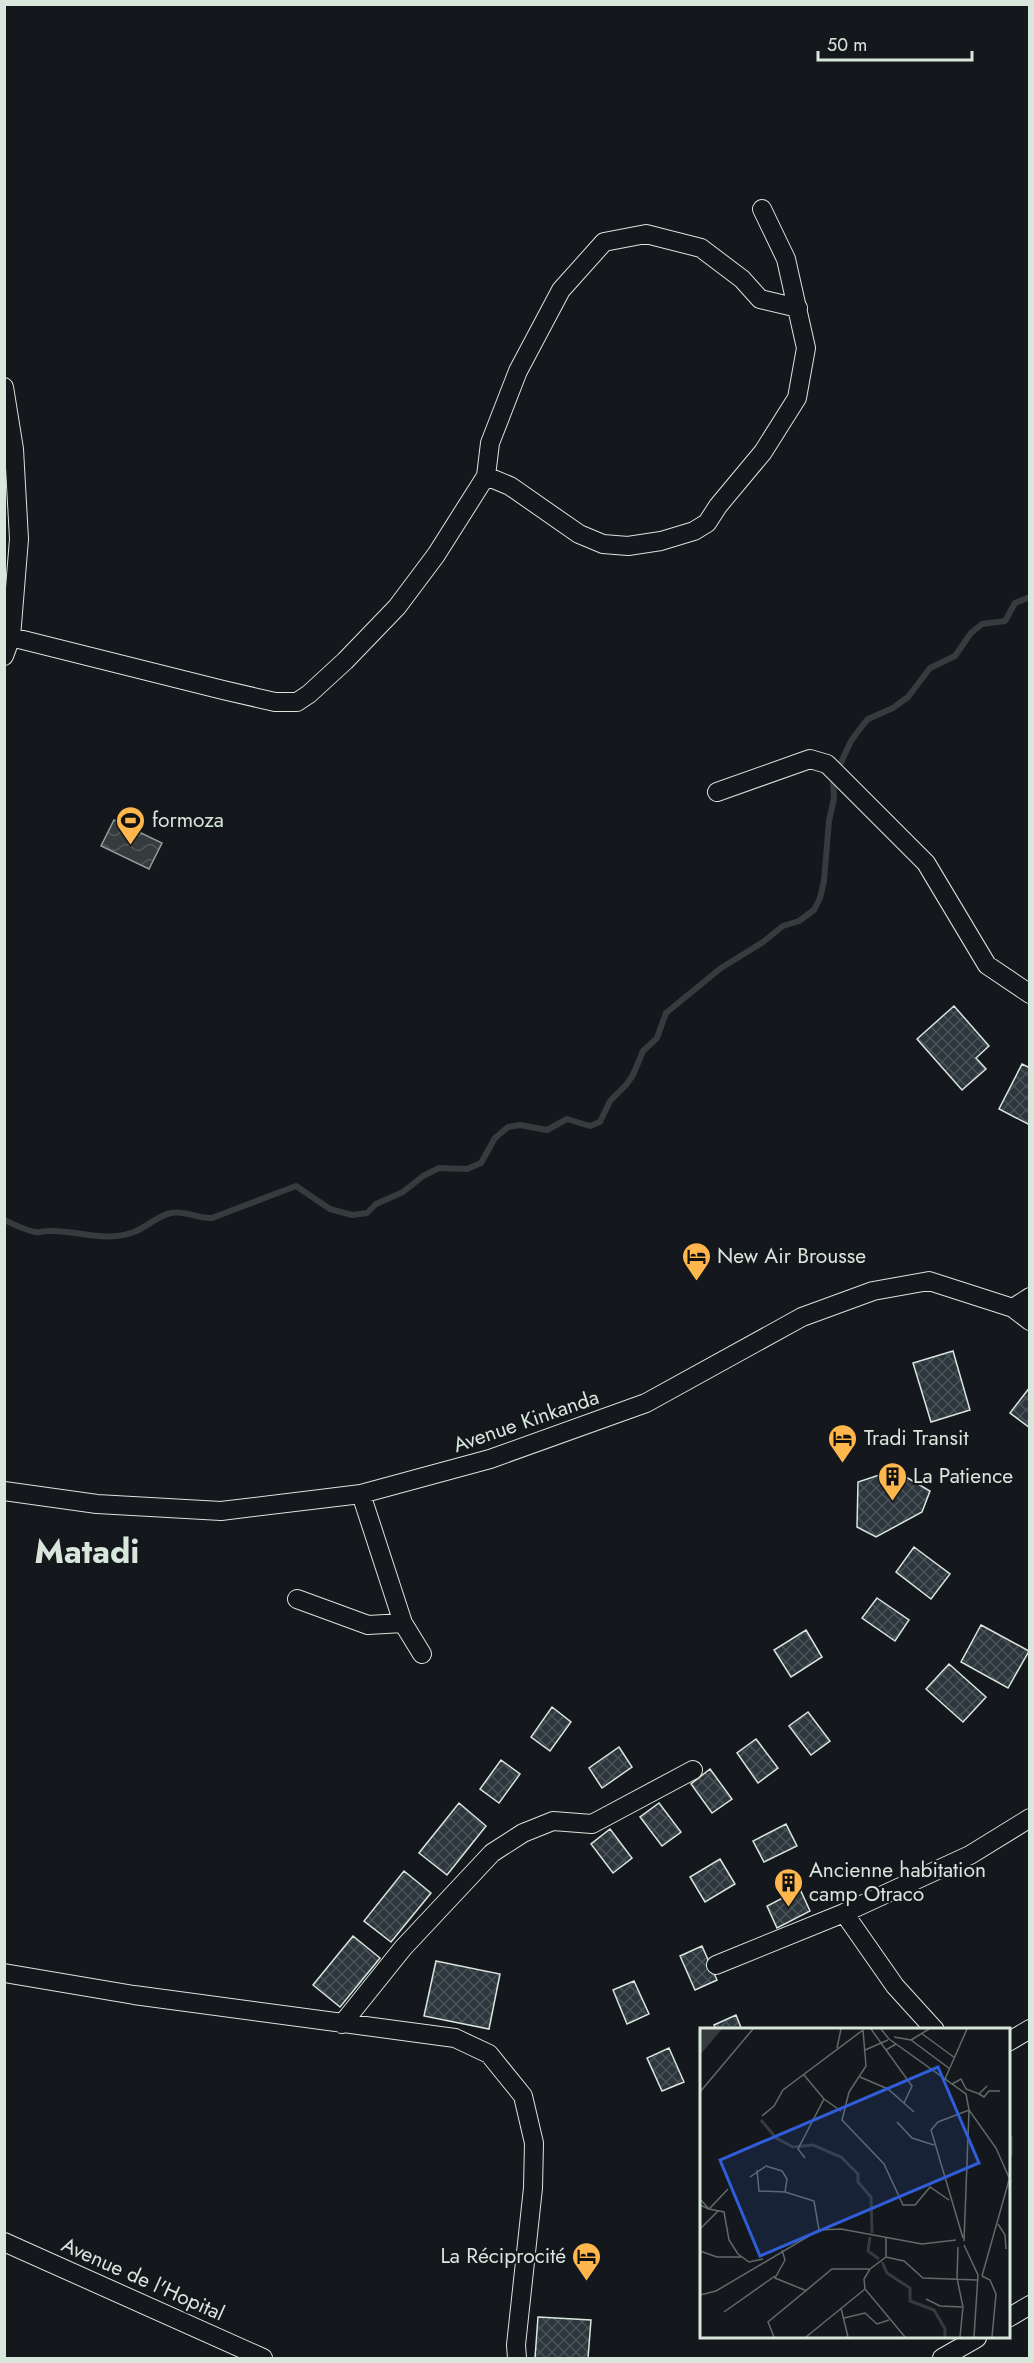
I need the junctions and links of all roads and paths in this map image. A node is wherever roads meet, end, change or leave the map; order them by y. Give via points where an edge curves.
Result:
1 (762, 209) dead end
2 (798, 308) junction
3 (4, 387) edge
4 (486, 476) junction
5 (10, 637) junction
6 (4, 656) edge
7 (717, 792) dead end
8 (1029, 994) edge
9 (1029, 1297) edge
10 (1013, 1308) junction
11 (1029, 1321) edge
12 (4, 1491) edge
13 (361, 1494) junction
14 (297, 1599) dead end
15 (403, 1623) junction
16 (422, 1654) dead end
17 (693, 1770) dead end
18 (1029, 1818) edge
19 (844, 1912) junction
20 (716, 1965) dead end
21 (4, 1973) edge
22 (342, 2024) junction
23 (933, 2028) edge
24 (1029, 2029) edge
25 (1010, 2041) edge
26 (4, 2242) edge
27 (1029, 2305) edge
28 (1010, 2317) edge
29 (974, 2339) edge
30 (263, 2358) edge
31 (517, 2358) edge
32 (942, 2358) edge

1 - 2 street via 786,259
2 - 4 street via 760,299 742,279 701,248 646,234 604,243 561,290 518,371 490,443
2 - 4 street via 806,348 797,398 763,452 707,523 694,531 628,546 603,544 579,534 510,486
3 - 5 street via 14,449 19,539
4 - 5 street via 436,555 397,607 345,661 297,702 275,702
5 - 6 street
7 - 8 street via 810,759 827,764 926,864 987,965
9 - 10 street
10 - 11 street, Avenue Kinkanda
10 - 13 street, Avenue Kinkanda via 929,1281 873,1291 802,1317 646,1403 490,1459
12 - 13 street, Avenue Kinkanda via 97,1504 221,1511
13 - 15 street
14 - 15 street via 368,1625
15 - 16 street
17 - 22 street via 591,1824 553,1821 492,1852 403,1948
18 - 19 street via 970,1855
19 - 20 street
19 - 23 street via 896,1986
21 - 22 street
22 - 31 street via 455,2038 489,2054 523,2096 534,2143
24 - 25 street
26 - 30 street, Avenue de l'Hopital
27 - 28 street
29 - 32 street

